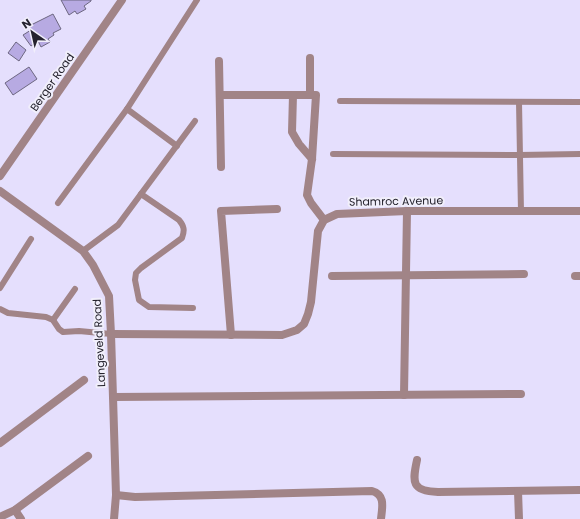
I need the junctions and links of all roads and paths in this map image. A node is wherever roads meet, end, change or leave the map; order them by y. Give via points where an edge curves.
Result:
1 (122, 0) edge
2 (197, 0) edge
3 (310, 58) dead end
4 (219, 61) dead end
5 (220, 95) junction
6 (293, 95) junction
7 (313, 95) junction
8 (340, 101) dead end
9 (519, 102) junction
10 (580, 102) edge
11 (127, 109) junction
12 (195, 121) dead end
13 (177, 146) junction
14 (333, 154) dead end
15 (580, 154) edge
16 (519, 155) junction
17 (312, 158) junction
18 (222, 167) dead end
19 (0, 176) edge
20 (0, 191) edge
21 (141, 194) junction
22 (58, 203) dead end
23 (277, 209) dead end
24 (407, 211) junction
25 (580, 211) edge
26 (521, 212) junction
27 (324, 220) junction
28 (31, 238) dead end
29 (83, 251) junction
30 (524, 274) dead end
31 (406, 275) junction
32 (332, 276) dead end
33 (0, 288) edge
34 (75, 289) dead end
35 (0, 308) edge
36 (194, 308) dead end
37 (53, 320) junction
38 (111, 334) junction
39 (231, 335) junction
40 (84, 380) dead end
41 (522, 394) dead end
42 (404, 395) junction
43 (113, 397) junction
44 (0, 442) edge
45 (88, 456) dead end
46 (417, 460) dead end
47 (580, 490) edge
48 (518, 491) junction
49 (116, 495) junction
50 (15, 510) junction
51 (0, 516) edge
52 (21, 519) edge
53 (114, 519) edge
54 (381, 519) edge
55 (519, 519) edge

1 - 19 street, Berger Road
2 - 11 lane
3 - 7 street
4 - 5 street
5 - 6 street
5 - 18 street
6 - 7 street
6 - 17 street via 292,132
7 - 17 street
8 - 9 lane
9 - 10 lane
9 - 16 lane
11 - 13 lane
11 - 22 lane
12 - 13 lane
13 - 21 lane
14 - 16 lane
15 - 16 lane
16 - 26 lane
17 - 27 street via 307,195
20 - 29 street, Langeveld Road
21 - 29 lane via 118,225
21 - 36 lane via 179,220 184,232 182,238 136,273 139,300 149,307
23 - 39 street via 221,211
24 - 26 street, Shamroc Avenue
24 - 27 street, Shamroc Avenue via 337,214
24 - 31 street
25 - 26 street, Shamroc Avenue
27 - 39 street via 318,231 311,302 304,324 297,330 282,335
28 - 33 lane
29 - 38 street, Langeveld Road via 109,296
30 - 31 street
31 - 32 street
31 - 42 street
34 - 37 lane
35 - 37 lane via 8,313
37 - 38 lane via 63,332
38 - 39 street
38 - 43 street, Langeveld Road
40 - 44 street
41 - 42 street
42 - 43 street
43 - 49 street, Langeveld Road
45 - 50 street
46 - 48 street via 414,476 422,491
47 - 48 street
48 - 55 street
49 - 53 street, Langeveld Road
49 - 54 street via 135,497 372,491 377,492 383,501
50 - 51 street
50 - 52 street

